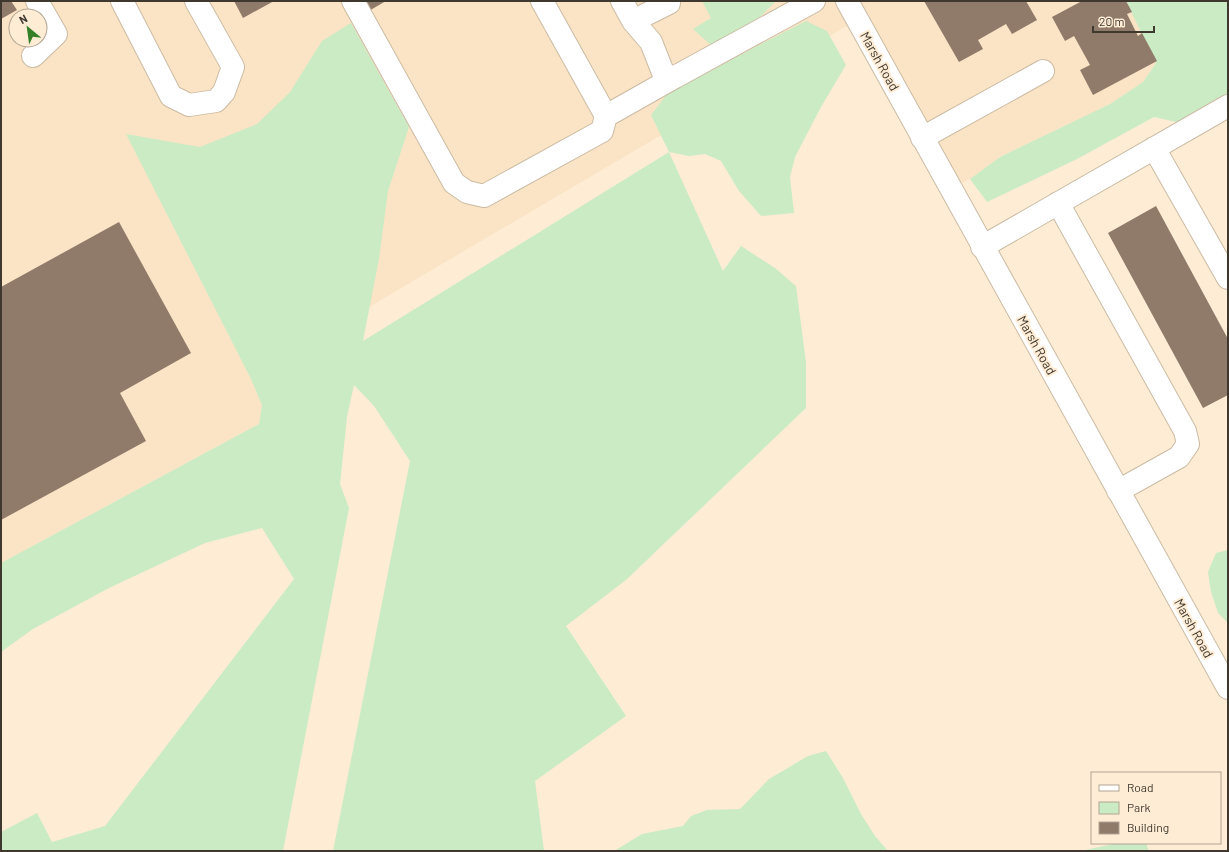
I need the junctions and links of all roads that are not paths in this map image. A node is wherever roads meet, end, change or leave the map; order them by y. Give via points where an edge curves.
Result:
1 (38, 1) edge
2 (122, 1) edge
3 (196, 1) edge
4 (353, 1) edge
5 (542, 1) edge
6 (622, 1) edge
7 (669, 1) edge
8 (814, 1) edge
9 (847, 1) edge
10 (633, 21) junction
11 (33, 56) dead end
12 (1043, 71) dead end
13 (675, 78) junction
14 (1228, 106) edge
15 (606, 116) junction
16 (922, 138) junction
17 (1154, 148) junction
18 (1058, 203) junction
19 (982, 247) junction
20 (1228, 278) edge
21 (1118, 490) junction
22 (1228, 688) edge

1 - 11 street via 56,34
2 - 3 street via 171,96 188,105 216,101 224,92 233,67
4 - 15 street via 454,183 467,192 484,196 602,131
5 - 15 street
6 - 10 street
7 - 10 street
8 - 13 street
9 - 16 street, Marsh Road
10 - 13 street via 651,42 664,75
12 - 16 street
13 - 15 street
14 - 17 street
16 - 19 street, Marsh Road
17 - 18 street
17 - 20 street
18 - 19 street
18 - 21 street via 1186,431 1188,444 1179,457
19 - 21 street, Marsh Road
21 - 22 street, Marsh Road

